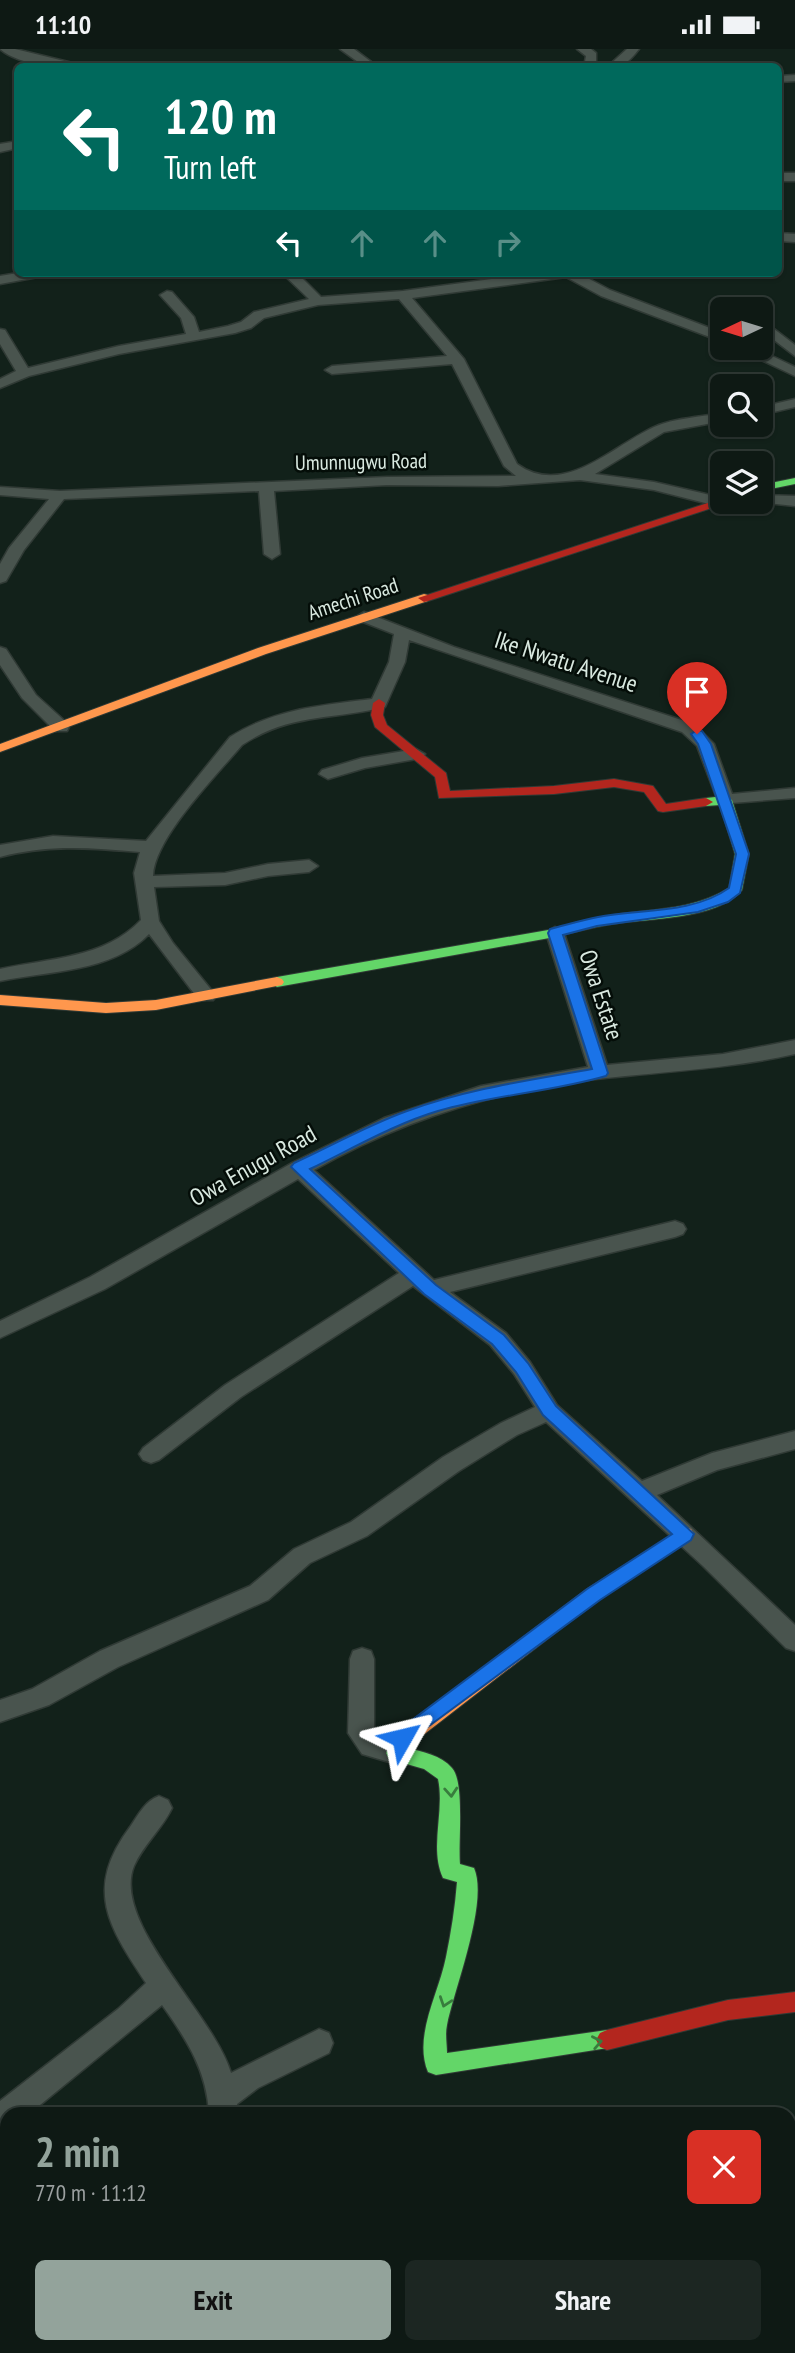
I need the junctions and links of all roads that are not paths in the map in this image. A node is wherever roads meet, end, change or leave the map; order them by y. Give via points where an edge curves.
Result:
1 (5, 49) edge
2 (346, 49) edge
3 (583, 49) edge
4 (633, 49) edge
5 (61, 63) edge
6 (367, 63) edge
7 (591, 63) edge
8 (618, 63) edge
9 (293, 277) edge
10 (549, 277) edge
11 (577, 277) edge
12 (167, 295) dead end
13 (403, 295) junction
14 (318, 301) junction
15 (710, 330) edge
16 (0, 333) edge
17 (774, 334) edge
18 (194, 338) junction
19 (795, 352) edge
20 (457, 359) junction
21 (771, 361) edge
22 (332, 370) dead end
23 (795, 372) edge
24 (24, 373) junction
25 (0, 384) edge
26 (795, 403) edge
27 (773, 408) edge
28 (710, 419) edge
29 (580, 476) junction
30 (536, 479) junction
31 (795, 481) edge
32 (266, 486) junction
33 (773, 486) edge
34 (0, 491) edge
35 (60, 495) junction
36 (710, 498) edge
37 (773, 500) edge
38 (795, 501) edge
39 (710, 505) edge
40 (272, 554) dead end
41 (0, 578) edge
42 (364, 617) junction
43 (402, 634) junction
44 (0, 652) edge
45 (379, 703) junction
46 (61, 727) junction
47 (0, 748) edge
48 (416, 754) junction
49 (328, 774) dead end
50 (795, 793) edge
51 (725, 800) junction
52 (152, 847) junction
53 (0, 851) edge
54 (309, 866) dead end
55 (144, 882) junction
56 (150, 921) junction
57 (555, 933) junction
58 (0, 975) edge
59 (206, 996) junction
60 (0, 1000) edge
61 (795, 1047) edge
62 (600, 1073) junction
63 (299, 1167) junction
64 (675, 1229) dead end
65 (421, 1282) junction
66 (0, 1330) edge
67 (550, 1411) junction
68 (795, 1440) edge
69 (151, 1454) dead end
70 (640, 1492) junction
71 (685, 1534) junction
72 (795, 1640) edge
73 (362, 1659) dead end
74 (0, 1711) edge
75 (399, 1746) junction
76 (159, 1808) dead end
77 (163, 1986) junction
78 (795, 2002) edge
79 (318, 2043) dead end
80 (223, 2106) edge
81 (15, 2107) edge

1 - 5 street
2 - 6 street
3 - 7 street via 592,55
4 - 8 street
9 - 14 street
10 - 13 street
11 - 15 street via 596,290
12 - 18 street via 187,317
13 - 14 street
13 - 20 street
14 - 18 street
16 - 24 street
17 - 19 street
18 - 24 street
20 - 22 street
20 - 30 street via 511,466
21 - 23 street
24 - 25 street
26 - 27 street
28 - 29 street via 660,429
29 - 30 street, Umunnugwu Road
29 - 36 street, Umunnugwu Road
30 - 32 street, Umunnugwu Road
31 - 33 street
32 - 35 street, Umunnugwu Road
32 - 40 street
34 - 35 street, Umunnugwu Road
35 - 41 street via 17,548
37 - 38 street
39 - 42 street, Amechi Road
42 - 43 street, Ike Nwatu Avenue
42 - 46 street, Amechi Road via 188,677
43 - 45 street via 397,663
43 - 51 street, Ike Nwatu Avenue via 688,727 705,744
44 - 46 street via 30,698
45 - 48 street via 381,727
45 - 52 street via 297,714 250,730 236,741
46 - 47 street, Amechi Road
48 - 49 street
48 - 51 street via 441,776 444,795 614,783 648,789 663,808
50 - 51 street
51 - 57 street via 742,854 735,890 698,907
52 - 53 street via 37,841
52 - 55 street
54 - 55 street via 225,879
55 - 56 street
56 - 58 street via 139,936 120,947
56 - 59 street
57 - 59 street
57 - 62 street, Owa Estate
59 - 60 street via 131,1008
61 - 62 street, Owa Enugu Road via 720,1063
62 - 63 street, Owa Enugu Road via 493,1092 409,1115
63 - 65 street
63 - 66 street, Owa Enugu Road via 63,1303
64 - 65 street
65 - 67 street via 498,1339
65 - 69 street via 233,1391
67 - 70 street
67 - 74 street via 451,1464 359,1529 302,1556 260,1593 109,1659 40,1697
68 - 70 street via 712,1462
70 - 71 street
71 - 72 street
71 - 75 street via 593,1594
73 - 75 street via 361,1733 373,1749
75 -> 78 street via 435,1763 449,1777 450,1872 467,1875 456,1960 436,2027 436,2065 592,2044 728,2010
76 - 77 street via 123,1860 116,1891 118,1908 139,1951
77 - 80 street via 212,2055
77 - 81 street
79 - 80 street via 248,2078

